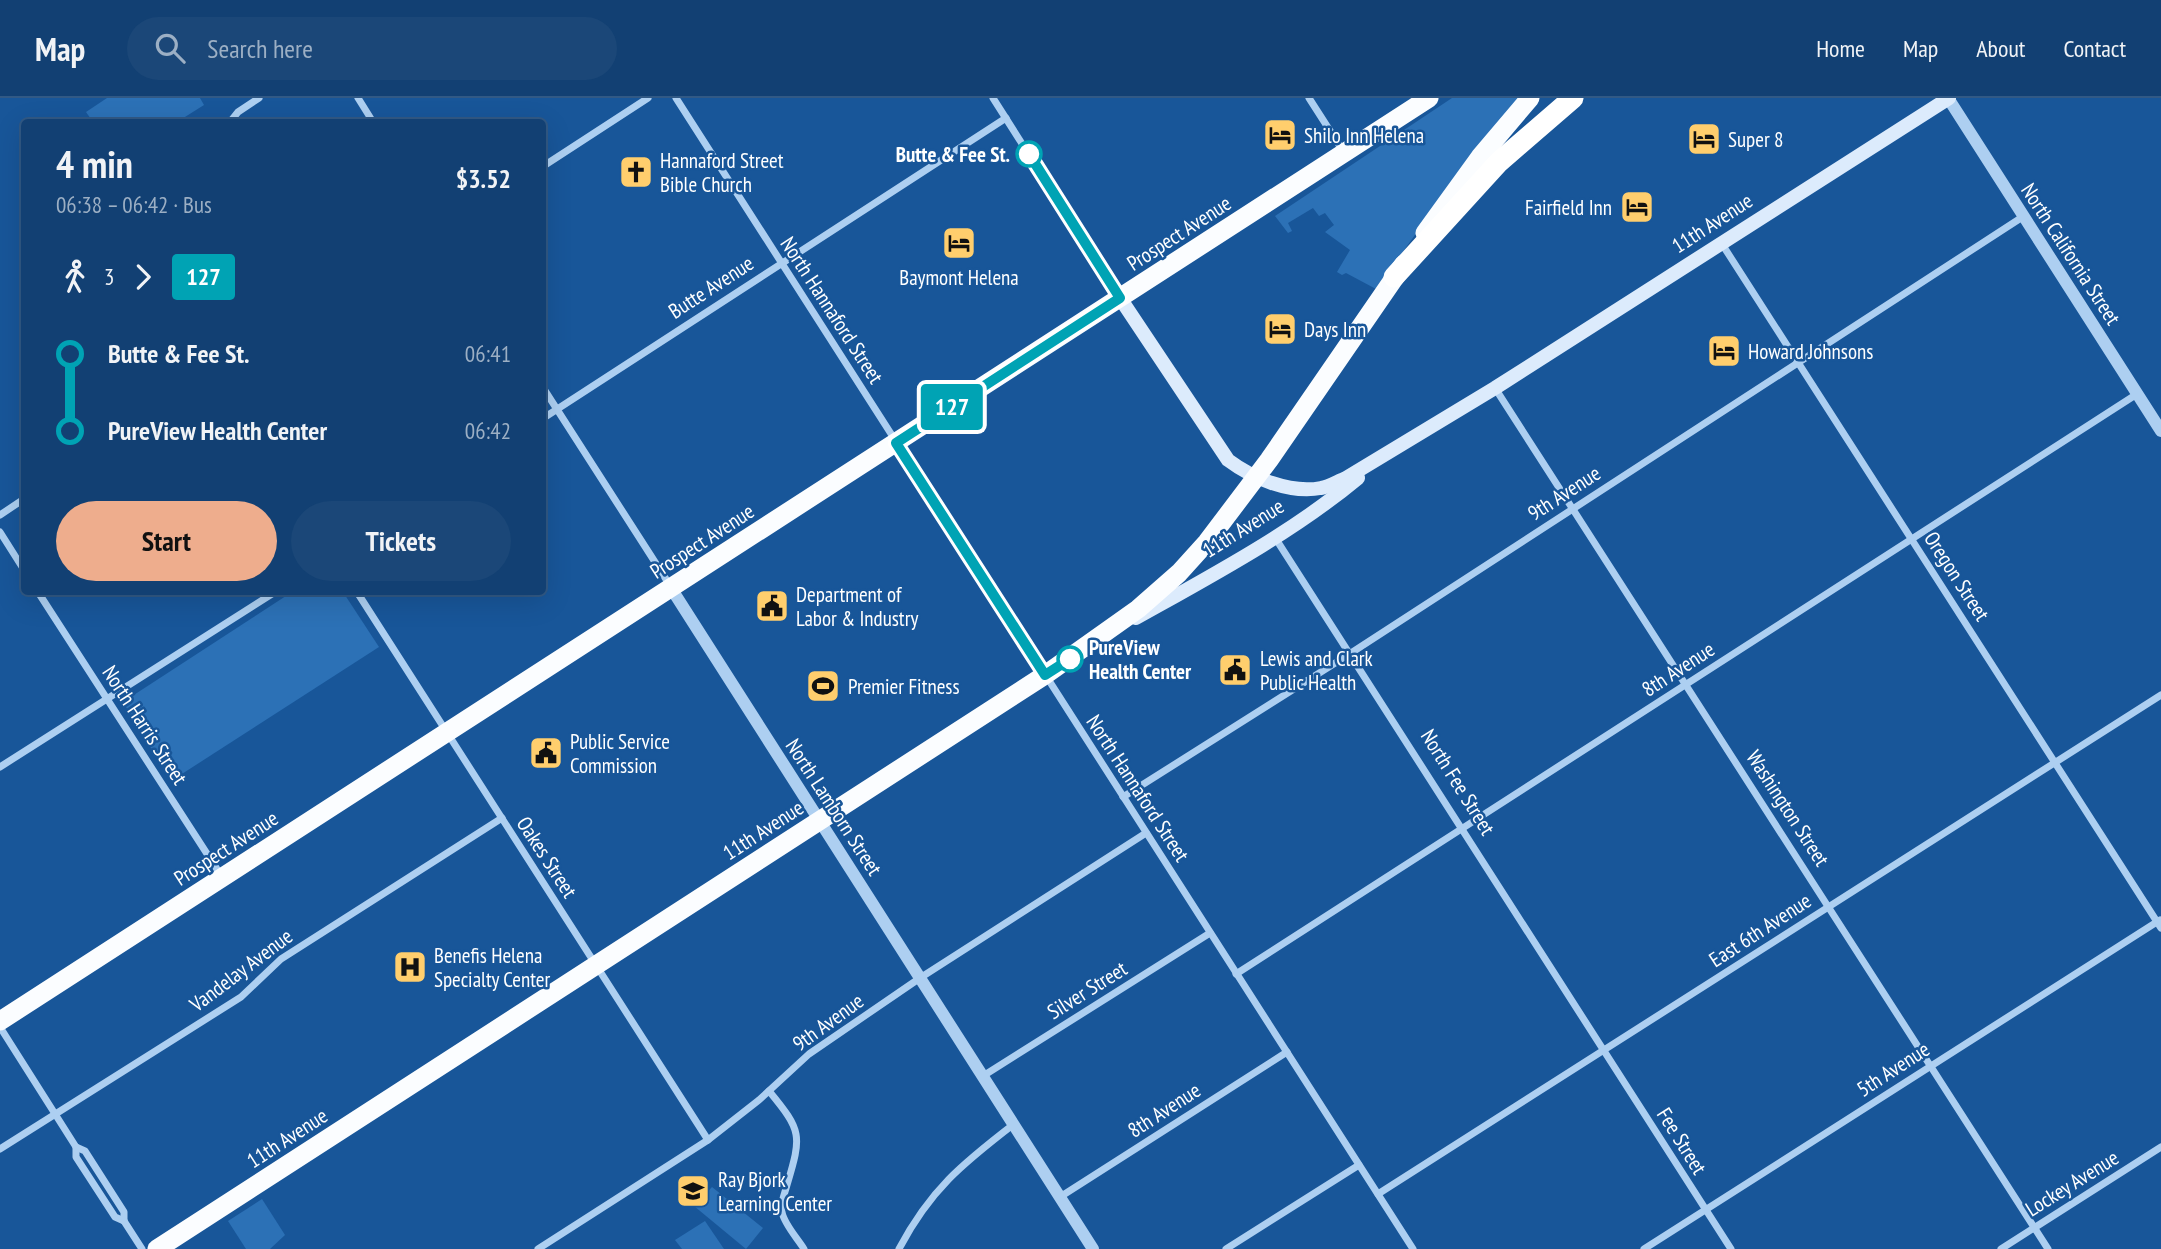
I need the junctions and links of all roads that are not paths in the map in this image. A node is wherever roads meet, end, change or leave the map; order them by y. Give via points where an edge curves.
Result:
1 (260, 98) edge
2 (358, 98) edge
3 (649, 98) edge
4 (676, 98) edge
5 (993, 98) edge
6 (1309, 98) edge
7 (1429, 98) edge
8 (1530, 98) edge
9 (1573, 98) edge
10 (1948, 98) edge
11 (1006, 118) junction
12 (232, 119) edge
13 (371, 119) edge
14 (1344, 153) junction
15 (546, 164) edge
16 (2024, 216) junction
17 (1722, 244) junction
18 (781, 263) junction
19 (1394, 277) junction
20 (1120, 298) junction
21 (1799, 361) junction
22 (1495, 388) junction
23 (546, 392) edge
24 (2137, 394) junction
25 (557, 409) junction
26 (546, 416) edge
27 (2161, 431) edge
28 (896, 443) junction
29 (1393, 450) junction
30 (1257, 477) junction
31 (21, 501) edge
32 (1574, 507) junction
33 (0, 515) edge
34 (0, 531) edge
35 (1274, 536) junction
36 (1913, 539) junction
37 (21, 565) edge
38 (671, 588) junction
39 (40, 595) edge
40 (270, 595) edge
41 (359, 595) edge
42 (1095, 641) junction
43 (1351, 653) junction
44 (1045, 675) junction
45 (1688, 684) junction
46 (2161, 695) edge
47 (107, 699) junction
48 (447, 733) junction
49 (2056, 762) junction
50 (0, 767) edge
51 (1123, 797) junction
52 (502, 818) junction
53 (820, 821) junction
54 (1463, 830) junction
55 (1146, 833) junction
56 (222, 877) junction
57 (1830, 906) junction
58 (2160, 923) edge
59 (1210, 933) junction
60 (596, 966) junction
61 (1236, 974) junction
62 (920, 978) junction
63 (0, 1021) edge
64 (0, 1027) edge
65 (1605, 1051) junction
66 (1287, 1052) junction
67 (1931, 1066) junction
68 (983, 1076) junction
69 (769, 1091) junction
70 (55, 1113) junction
71 (1014, 1124) junction
72 (708, 1140) junction
73 (2161, 1147) edge
74 (0, 1149) edge
75 (1359, 1165) junction
76 (1378, 1194) junction
77 (1060, 1197) junction
78 (1706, 1210) junction
79 (2034, 1227) junction
80 (142, 1249) edge
81 (157, 1249) edge
82 (538, 1249) edge
83 (804, 1249) edge
84 (899, 1249) edge
85 (1093, 1249) edge
86 (1226, 1249) edge
87 (1413, 1249) edge
88 (1644, 1249) edge
89 (1731, 1249) edge
90 (2001, 1249) edge
91 (2048, 1249) edge

1 - 12 street
2 - 13 street
3 - 15 street
4 - 18 street, North Hannaford Street
5 - 11 street
6 - 14 street
7 - 14 highway, Prospect Avenue
8 - 19 highway via 1472,168
9 - 19 highway via 1499,162
10 - 16 street, North California Street
10 - 17 main road, 11th Avenue
11 - 18 street, Butte Avenue
11 - 20 street
14 - 20 highway, Prospect Avenue
16 - 21 street, 9th Avenue
16 - 24 street, North California Street
17 - 21 street, Oregon Street
17 - 22 main road, 11th Avenue
18 - 25 street, Butte Avenue
18 - 28 street, North Hannaford Street
19 - 30 highway
20 - 28 highway, Prospect Avenue
20 - 30 main road via 1228,460
21 - 32 street, 9th Avenue
21 - 36 street, Oregon Street
22 - 29 main road, 11th Avenue
22 - 32 street, Washington Street
23 - 25 street, North Lamborn Street
24 - 27 street, North California Street
24 - 36 street, 8th Avenue
25 - 26 street, Butte Avenue
25 - 38 street, North Lamborn Street
28 - 38 highway, Prospect Avenue
28 - 44 street, North Hannaford Street
29 - 30 main road, 11th Avenue via 1321,488 1293,489
29 - 35 main road, 11th Avenue via 1331,500
30 - 42 highway via 1179,573
31 - 33 street
32 - 43 street, 9th Avenue
32 - 45 street, Washington Street
34 - 37 street
35 - 42 main road, 11th Avenue
35 - 43 street, North Fee Street
36 - 45 street, 8th Avenue
36 - 49 street, Oregon Street
38 - 48 highway, Prospect Avenue
38 - 53 street, North Lamborn Street
39 - 47 street, North Harris Street
40 - 47 street
41 - 48 street, Oakes Street
42 - 44 highway, 11th Avenue
43 - 51 street, 9th Avenue
43 - 54 street, North Fee Street
44 - 51 street, North Hannaford Street
44 - 53 highway, 11th Avenue
45 - 54 street, 8th Avenue
45 - 57 street, Washington Street
46 - 49 street, East 6th Avenue
47 - 50 street
47 - 56 street, North Harris Street
48 - 52 street, Oakes Street
48 - 56 highway, Prospect Avenue
49 - 57 street, East 6th Avenue
49 - 58 street, Oregon Street
51 - 55 street, North Hannaford Street
52 - 60 street, Oakes Street
52 - 70 street, Vandelay Avenue via 281,959 241,997
53 - 60 highway, 11th Avenue
53 - 62 street, North Lamborn Street
54 - 61 street, 8th Avenue
54 - 65 street, North Fee Street
55 - 59 street, North Hannaford Street
55 - 62 street, 9th Avenue
56 - 63 highway, Prospect Avenue
57 - 65 street, East 6th Avenue
57 - 67 street, Washington Street
58 - 67 street, 5th Avenue
59 - 61 street, North Hannaford Street
59 - 68 street, Silver Street
60 - 72 street, Oakes Street
60 - 81 highway, 11th Avenue
61 - 66 street, North Hannaford Street
62 - 68 street, North Lamborn Street
62 - 69 street, 9th Avenue via 809,1054
64 - 70 street
65 - 76 street, East 6th Avenue
65 - 78 street, Fee Street
66 - 75 street, North Hannaford Street
66 - 77 street, 8th Avenue
67 - 78 street, 5th Avenue
67 - 79 street, Washington Street
68 - 71 street, North Lamborn Street
69 - 72 street, 9th Avenue
69 - 83 street via 792,1119 798,1138 782,1213
70 - 74 street, Vandelay Avenue
70 - 80 street via 95,1187
71 - 77 street, North Lamborn Street
71 - 84 street via 945,1181
72 - 82 street, 9th Avenue
73 - 79 street, Lockey Avenue
75 - 76 street, North Hannaford Street
75 - 86 street
76 - 87 street, North Hannaford Street
77 - 85 street, North Lamborn Street
78 - 88 street, 5th Avenue
78 - 89 street, Fee Street
79 - 90 street, Lockey Avenue
79 - 91 street, Washington Street

